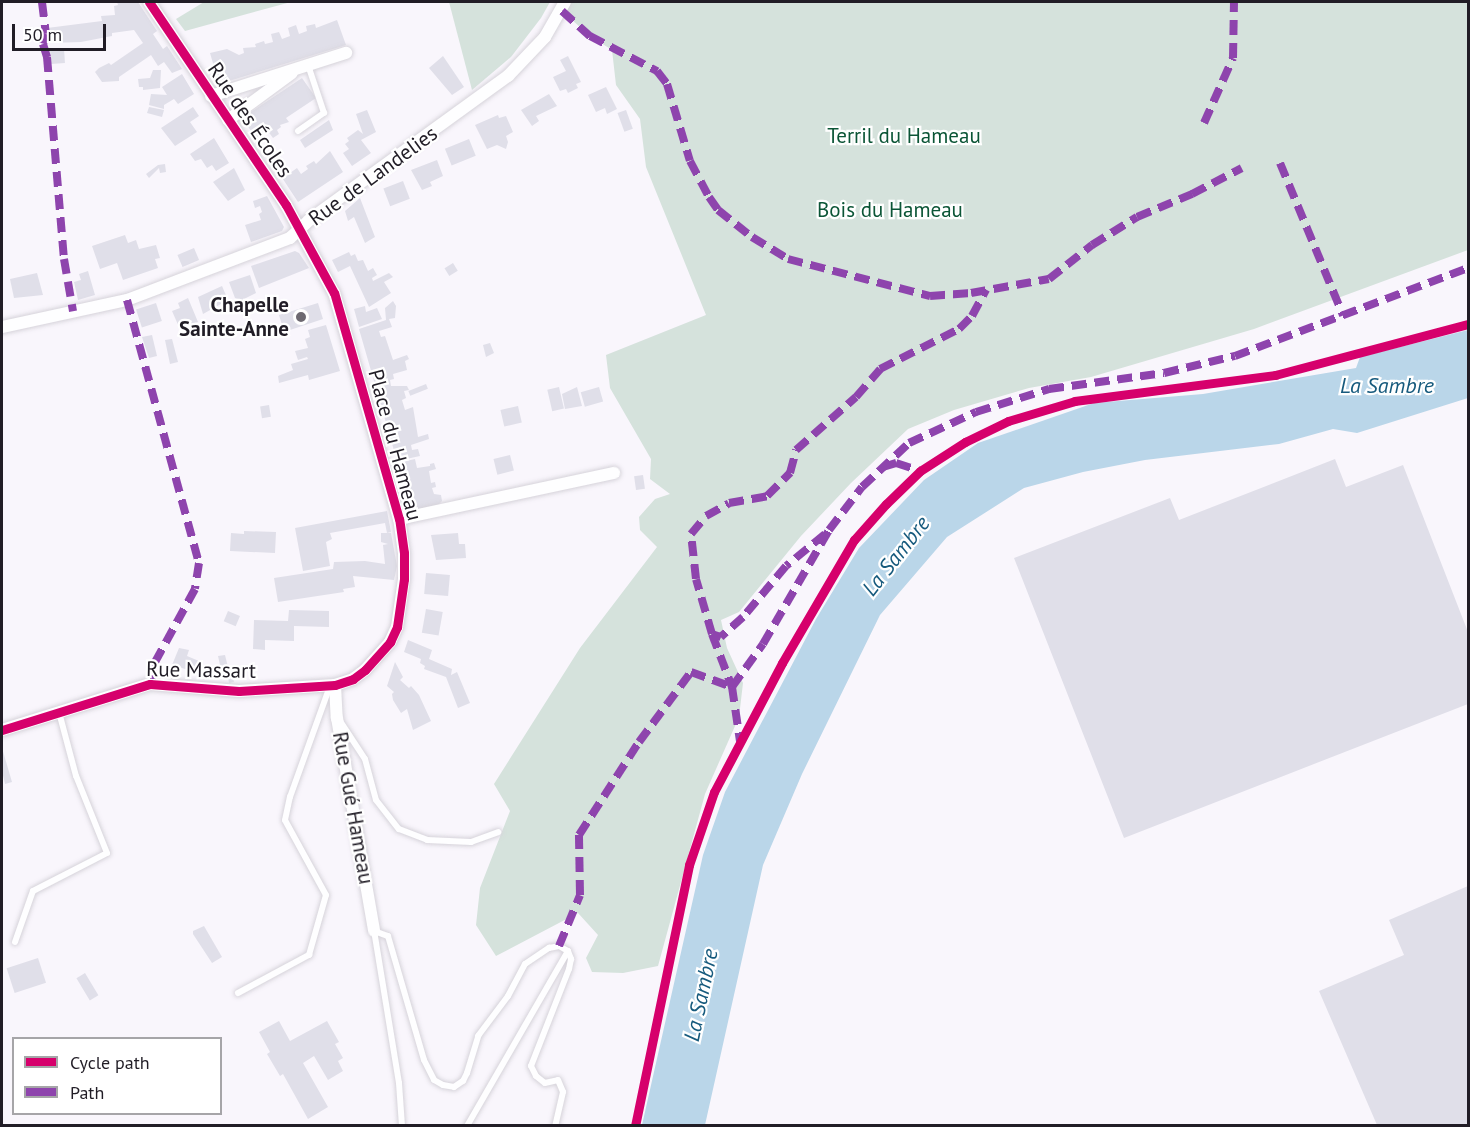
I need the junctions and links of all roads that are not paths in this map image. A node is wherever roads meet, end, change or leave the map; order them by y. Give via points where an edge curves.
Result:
1 (149, 2) edge
2 (566, 2) edge
3 (346, 53) dead end
4 (303, 66) junction
5 (211, 96) junction
6 (228, 120) junction
7 (298, 130) dead end
8 (301, 230) junction
9 (2, 327) edge
10 (614, 473) dead end
11 (399, 519) junction
12 (333, 686) junction
13 (59, 712) junction
14 (337, 718) junction
15 (2, 730) edge
16 (498, 832) dead end
17 (374, 931) junction
18 (15, 942) dead end
19 (568, 951) junction
20 (238, 993) dead end
21 (402, 1125) edge
22 (467, 1125) edge
23 (555, 1125) edge

1 - 5 street, Rue des Écoles
2 - 8 street, Rue de Landelies via 545,37 508,76 309,220
3 - 4 street
4 - 5 street
4 - 6 street
4 - 7 lane via 324,113
5 - 6 street, Rue des Écoles
6 - 8 street, Rue des Écoles
8 - 9 street, Rue de Landelies via 291,238 147,293
8 - 11 street, Place du Hameau via 333,293
10 - 11 street
11 - 12 street, Place du Hameau via 404,579 397,627 390,642 365,670
12 - 13 street, Rue Massart via 239,691 150,684
12 - 14 street, Rue Gué Hameau
12 - 20 lane via 290,797 285,820 326,895 309,955
13 - 15 street, Rue Massart
13 - 18 lane via 76,776 107,853 33,891
14 - 16 lane via 365,759 376,800 399,829 426,840 471,842
14 - 17 street, Rue Gué Hameau
17 - 19 lane via 388,936 434,1080 454,1087 463,1081 478,1036 508,996 525,964 549,948 559,946
17 - 21 lane via 399,1083
19 - 22 lane
19 - 23 lane via 569,969 531,1066 545,1083 558,1080 563,1092

